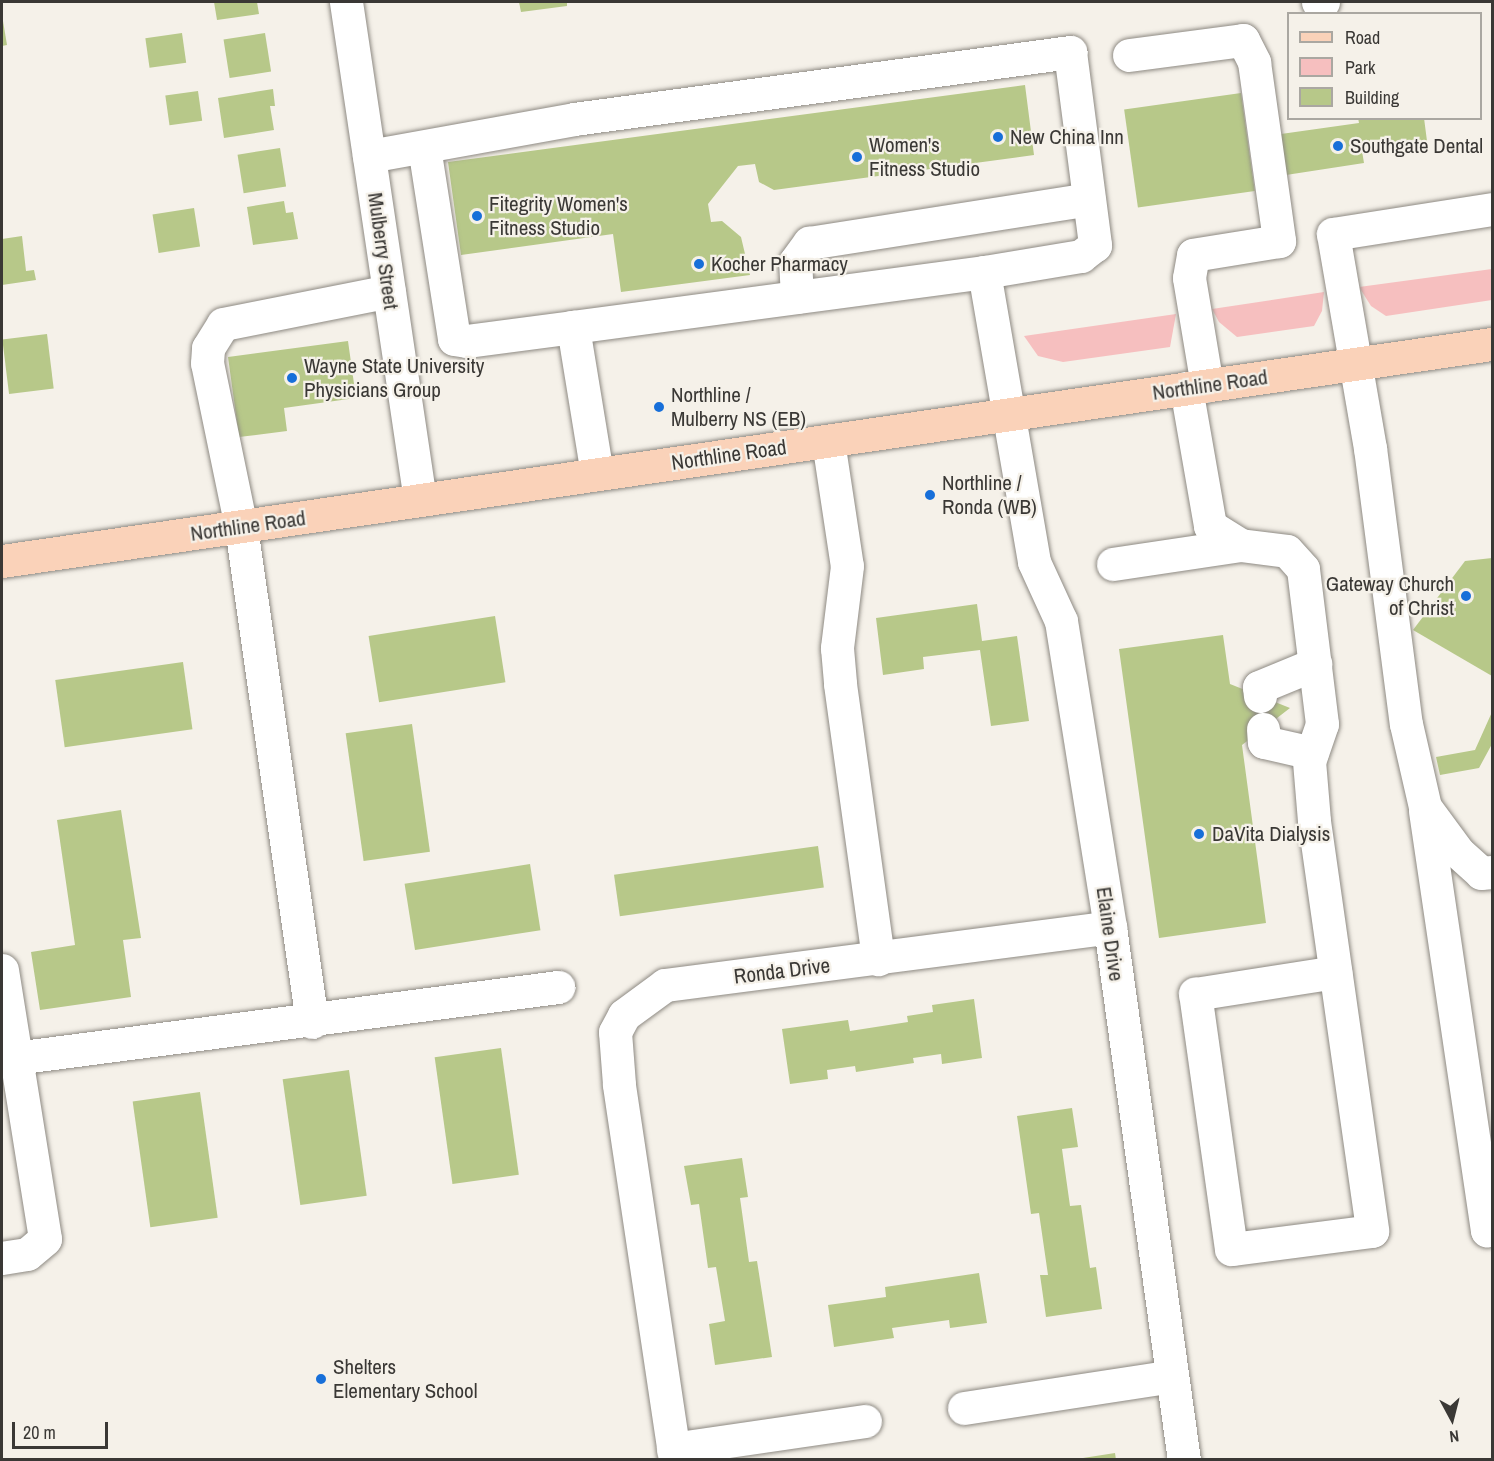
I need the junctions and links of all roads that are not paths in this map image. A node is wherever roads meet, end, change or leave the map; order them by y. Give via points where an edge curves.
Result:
1 (346, 2) edge
2 (1318, 2) edge
3 (1323, 2) edge
4 (1129, 55) dead end
5 (424, 147) junction
6 (369, 156) junction
7 (1089, 199) junction
8 (1492, 209) edge
9 (984, 272) junction
10 (389, 291) junction
11 (797, 297) junction
12 (573, 327) junction
13 (1492, 344) edge
14 (1353, 364) junction
15 (1197, 387) junction
16 (1008, 414) junction
17 (828, 441) junction
18 (597, 474) junction
19 (420, 500) junction
20 (241, 527) junction
21 (1240, 545) junction
22 (2, 561) edge
23 (1113, 564) dead end
24 (1315, 664) junction
25 (1260, 696) dead end
26 (1263, 729) dead end
27 (1312, 753) junction
28 (1425, 807) junction
29 (1492, 872) edge
30 (1110, 927) junction
31 (879, 959) junction
32 (2, 970) edge
33 (1335, 972) junction
34 (558, 987) dead end
35 (312, 1022) junction
36 (15, 1058) junction
37 (1492, 1229) edge
38 (2, 1258) edge
39 (1172, 1376) junction
40 (964, 1408) dead end
41 (865, 1421) dead end
42 (674, 1454) edge
43 (1184, 1460) edge

1 - 6 street, Mulberry Street
2 - 3 street
4 - 15 street via 1243,40 1254,62 1279,241 1193,255 1189,278
5 - 6 street
5 - 7 street via 574,119 1070,52
5 - 12 street via 454,339 467,341
6 - 10 street, Mulberry Street
7 - 9 street via 1095,245 1081,256
7 - 11 street via 809,243 795,262
8 - 14 street via 1333,234
9 - 11 street
9 - 16 street, Elaine Drive
10 - 19 street, Mulberry Street
10 - 20 street via 223,324 208,348 207,363
11 - 12 street
12 - 18 street
13 - 14 main road, Northline Road
14 - 15 main road, Northline Road
14 - 28 street via 1370,448 1406,724
15 - 16 main road, Northline Road
15 - 21 street via 1210,526
16 - 17 main road, Northline Road
16 - 30 street, Elaine Drive via 1034,562 1061,621
17 - 18 main road, Northline Road
17 - 31 street via 846,566 837,648 840,684
18 - 19 main road, Northline Road
19 - 20 main road, Northline Road
20 - 22 main road, Northline Road
20 - 35 street
21 - 23 street
21 - 24 street via 1287,550 1303,569
24 - 25 street via 1259,687
24 - 27 street via 1322,724
26 - 27 street via 1264,742
27 - 33 street via 1309,761 1314,821
28 - 29 street via 1458,852 1481,873
28 - 37 street via 1486,1230
30 - 31 street, Ronda Drive
30 - 39 street, Elaine Drive
31 - 42 street, Ronda Drive via 665,985 624,1015 615,1032 620,1095
32 - 36 street
33 - 33 street via 1372,1231 1232,1249 1195,994
34 - 35 street
35 - 36 street
36 - 38 street via 45,1239 27,1254
39 - 40 street
39 - 43 street, Elaine Drive
41 - 42 street

